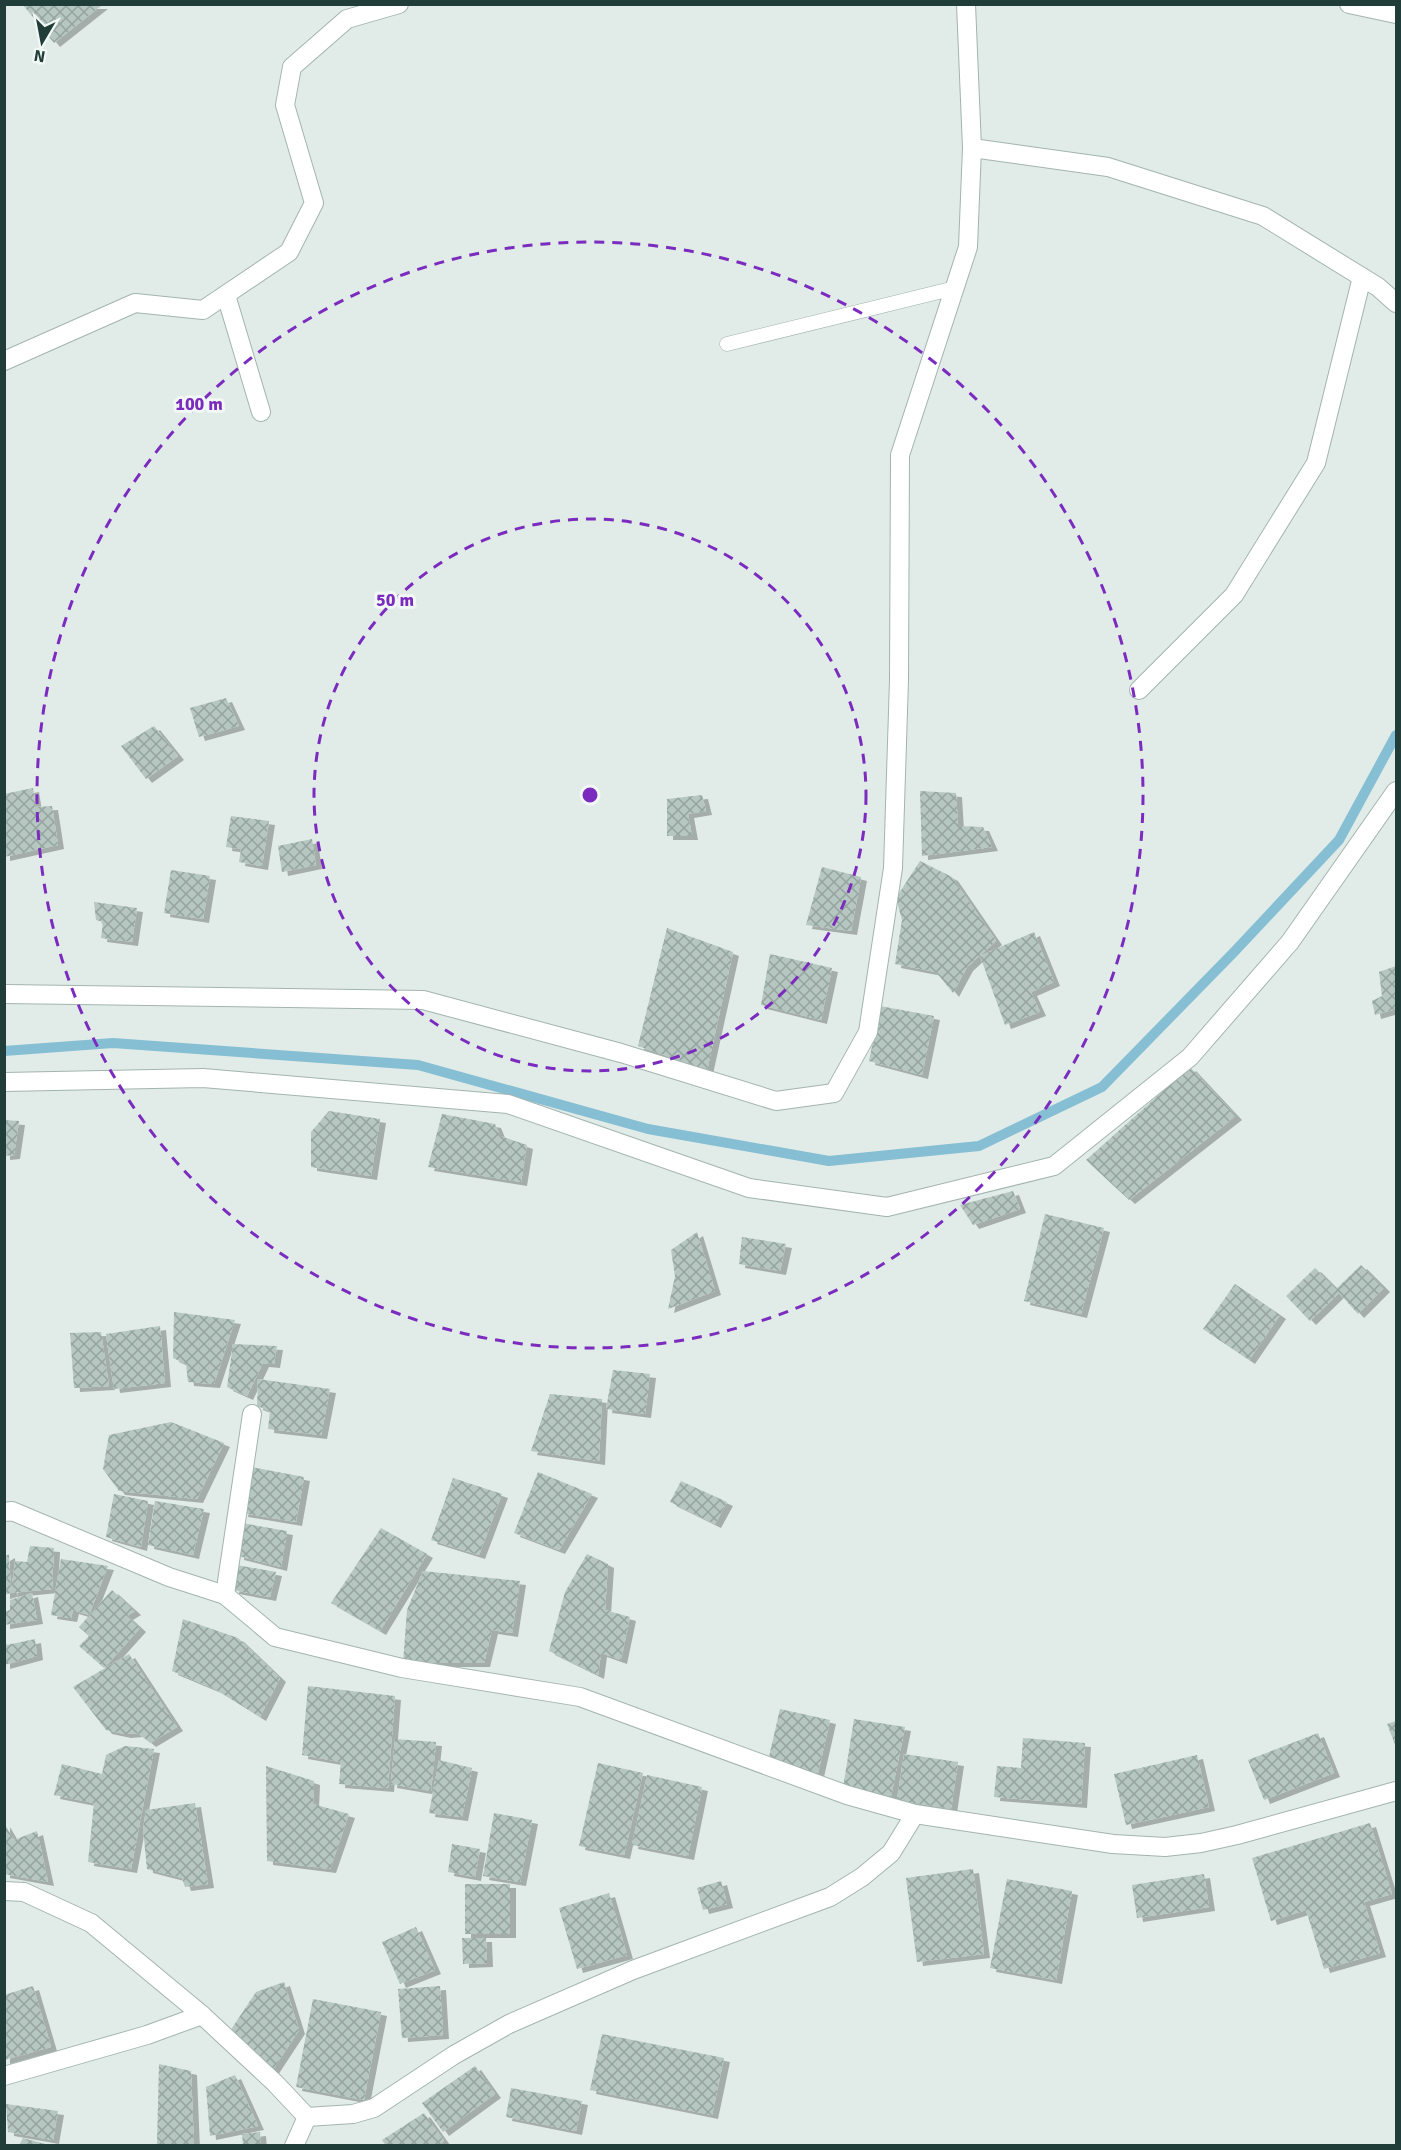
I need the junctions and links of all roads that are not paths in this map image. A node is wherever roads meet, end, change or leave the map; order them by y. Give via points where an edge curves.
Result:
1 (399, 4) edge
2 (966, 4) edge
3 (1349, 4) edge
4 (1396, 14) edge
5 (972, 148) junction
6 (1362, 276) junction
7 (956, 288) junction
8 (226, 295) junction
9 (1396, 303) edge
10 (727, 344) dead end
11 (4, 361) edge
12 (261, 412) dead end
13 (1139, 690) dead end
14 (1396, 791) edge
15 (4, 994) edge
16 (4, 1082) edge
17 (252, 1414) dead end
18 (4, 1512) edge
19 (225, 1595) junction
20 (1396, 1791) edge
21 (915, 1814) junction
22 (4, 1891) edge
23 (202, 2015) junction
24 (4, 2076) edge
25 (307, 2117) junction
26 (294, 2145) edge

1 - 8 street via 347,19 292,67 285,105 314,203 289,252
2 - 5 street
3 - 4 street
5 - 6 street via 1108,166 1263,216
5 - 7 street via 968,247
6 - 9 street
6 - 13 street via 1317,463 1234,595
7 - 10 lane
7 - 15 street via 900,455 899,680 892,868 868,1032 834,1093 776,1101 621,1053 423,1000
8 - 11 street via 203,310 135,303
8 - 12 street
14 - 16 street via 1290,942 1190,1058 1054,1166 887,1207 749,1188 508,1104 203,1078
17 - 19 street
18 - 19 street via 12,1511 169,1577
19 - 21 street via 275,1637 402,1668 580,1697 847,1795
20 - 21 street via 1237,1835 1165,1847 1113,1844
21 - 25 street via 891,1853 830,1897 633,1970 509,2024 374,2108 353,2114
22 - 23 street via 24,1892 91,1923
23 - 24 street
23 - 25 street
25 - 26 street

